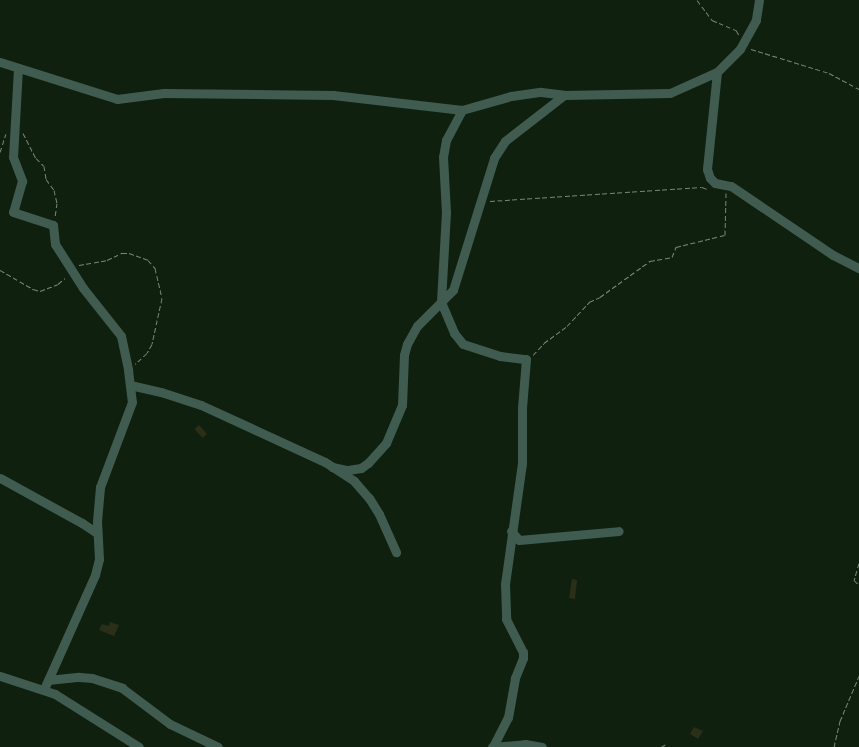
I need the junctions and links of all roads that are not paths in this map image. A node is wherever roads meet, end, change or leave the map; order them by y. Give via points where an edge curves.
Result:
1 (759, 0) edge
2 (0, 62) edge
3 (18, 68) junction
4 (717, 72) junction
5 (564, 95) junction
6 (462, 110) junction
7 (859, 268) edge
8 (441, 302) junction
9 (130, 385) junction
10 (332, 467) junction
11 (0, 478) edge
12 (511, 531) junction
13 (619, 531) dead end
14 (97, 533) junction
15 (396, 552) dead end
16 (0, 676) edge
17 (48, 680) junction
18 (44, 689) junction
19 (139, 747) edge
20 (218, 747) edge
21 (493, 747) edge
22 (542, 747) edge

1 - 4 street via 756,20 746,39
2 - 3 street
3 - 6 street via 117,98 164,93 333,95
3 - 9 street via 13,157 22,181 14,212 53,225 55,244 83,288 121,336
4 - 5 street via 670,93
4 - 7 street via 707,169 710,178
5 - 6 street via 541,92 511,96
5 - 8 street via 499,148 488,172 453,290
6 - 8 street via 446,140 443,157 446,212
8 - 10 street via 417,326 407,344 402,405 382,447 361,468
8 - 12 street via 454,333 463,344 500,356 526,359 522,463
9 - 10 street via 201,406
9 - 14 street via 130,412 100,487
10 - 15 street via 354,482 369,498 380,514
11 - 14 street
12 - 13 street via 519,540
12 - 21 street via 505,584 506,620 523,658 515,678 508,717
14 - 17 street via 99,559 96,575
16 - 18 street
17 - 18 street
17 - 20 street via 79,676 122,688 170,724
18 - 19 street
21 - 22 street via 525,744

